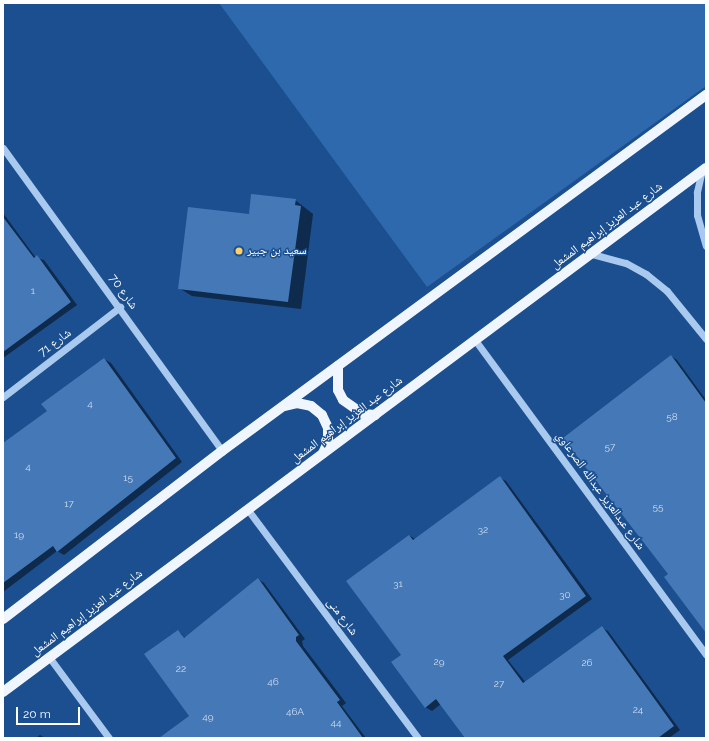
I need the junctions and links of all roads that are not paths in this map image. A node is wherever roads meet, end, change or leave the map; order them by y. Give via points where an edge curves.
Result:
1 (706, 95) edge
2 (701, 101) edge
3 (3, 148) edge
4 (704, 169) edge
5 (706, 246) edge
6 (592, 254) junction
7 (120, 307) junction
8 (706, 339) edge
9 (476, 340) junction
10 (338, 366) junction
11 (3, 396) edge
12 (284, 406) junction
13 (374, 415) junction
14 (222, 451) junction
15 (322, 454) junction
16 (248, 510) junction
17 (3, 619) edge
18 (706, 654) edge
19 (49, 656) junction
20 (3, 692) edge
21 (109, 738) edge
22 (418, 738) edge

1 - 2 main road
2 - 10 main road
3 - 7 street, شارع 70
4 - 5 street via 697,192 697,215
4 - 6 main road, شارع عبد العزيز إبراهيم المشعل
6 - 8 street via 626,263 646,274 667,291
6 - 9 main road, شارع عبد العزيز إبراهيم المشعل
7 - 11 street, شارع 71
7 - 14 street, شارع 70
9 - 13 main road, شارع عبد العزيز إبراهيم المشعل
9 - 18 street, شارع عبدالعزيز عبدالله الصرعاوي
10 - 12 main road
10 - 13 main road via 338,390 343,400 352,409
12 - 14 main road
12 - 15 main road via 297,403 311,406 322,415 328,428 328,442
13 - 15 main road, شارع عبد العزيز إبراهيم المشعل
14 - 17 main road
15 - 16 main road, شارع عبد العزيز إبراهيم المشعل
16 - 19 main road, شارع عبد العزيز إبراهيم المشعل
16 - 22 street, شارع منى
19 - 20 main road, شارع عبد العزيز إبراهيم المشعل
19 - 21 street

